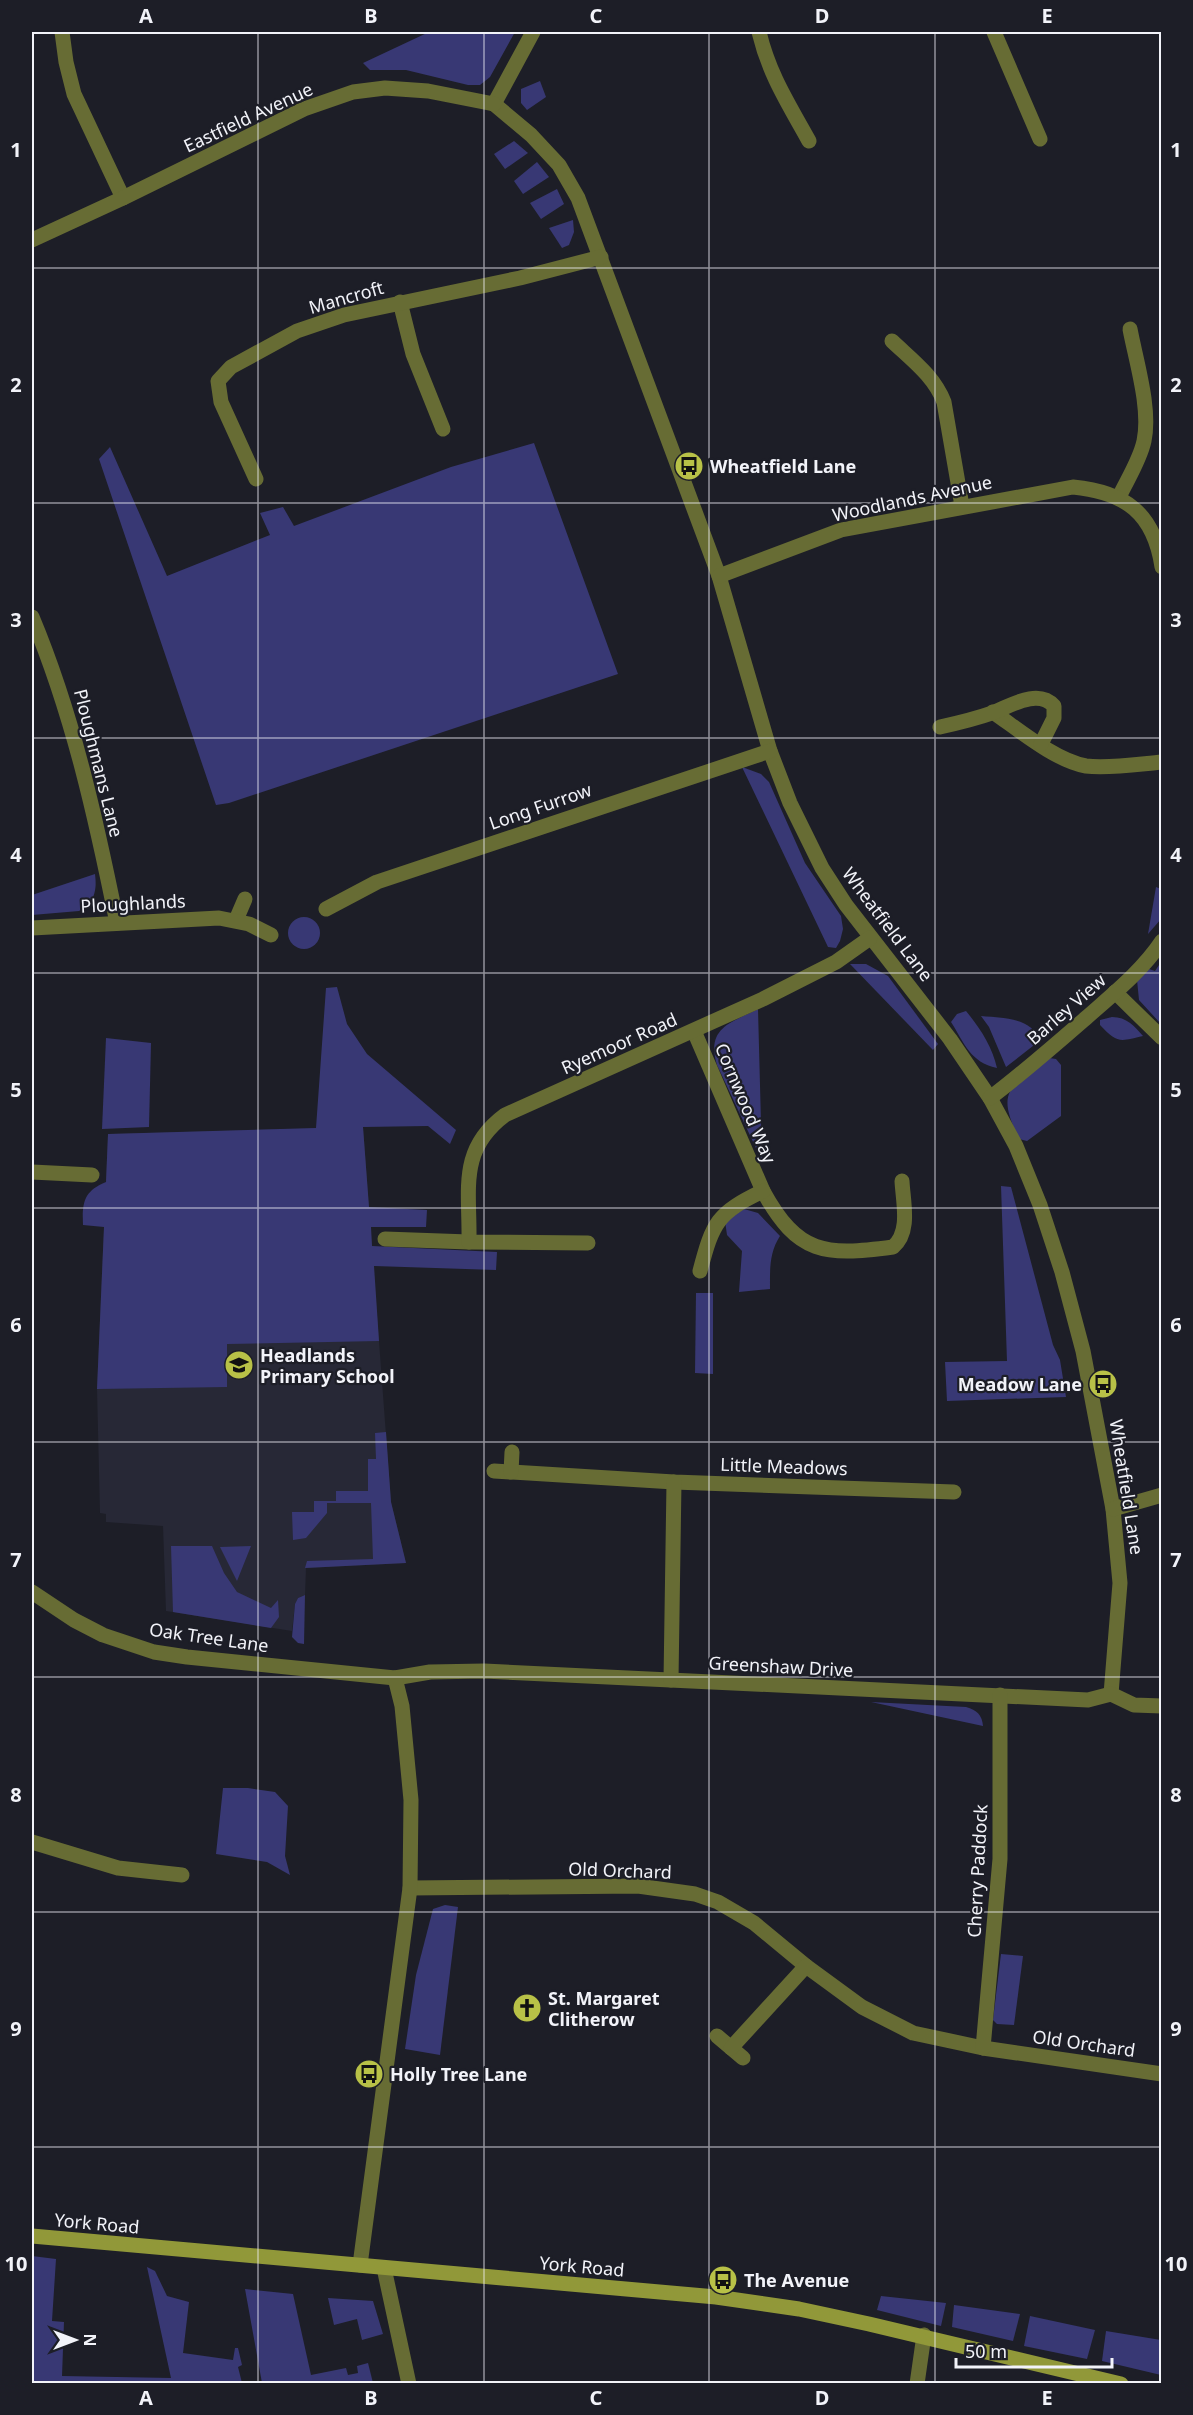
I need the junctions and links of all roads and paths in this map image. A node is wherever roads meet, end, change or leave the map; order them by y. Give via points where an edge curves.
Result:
1 (62, 32) edge
2 (533, 32) edge
3 (759, 32) edge
4 (994, 32) edge
5 (494, 104) junction
6 (1040, 139) dead end
7 (809, 141) dead end
8 (123, 198) junction
9 (32, 240) edge
10 (601, 257) junction
11 (400, 302) junction
12 (1130, 329) dead end
13 (892, 341) dead end
14 (443, 429) dead end
15 (256, 479) dead end
16 (1119, 497) junction
17 (962, 506) junction
18 (1161, 567) edge
19 (719, 576) junction
20 (32, 617) edge
21 (993, 712) junction
22 (940, 727) dead end
23 (1041, 744) junction
24 (770, 751) junction
25 (1161, 762) edge
26 (245, 899) dead end
27 (326, 909) dead end
28 (236, 920) junction
29 (117, 923) junction
30 (32, 928) edge
31 (271, 935) dead end
32 (870, 938) junction
33 (1161, 941) edge
34 (1115, 992) junction
35 (694, 1031) junction
36 (1161, 1038) edge
37 (990, 1098) junction
38 (32, 1172) edge
39 (92, 1175) dead end
40 (902, 1180) dead end
41 (763, 1191) junction
42 (385, 1239) dead end
43 (469, 1242) junction
44 (588, 1243) dead end
45 (700, 1271) dead end
46 (512, 1452) dead end
47 (494, 1471) dead end
48 (511, 1472) junction
49 (674, 1482) junction
50 (954, 1492) dead end
51 (1161, 1496) edge
52 (1113, 1509) junction
53 (32, 1592) edge
54 (395, 1678) junction
55 (671, 1680) junction
56 (1000, 1695) junction
57 (1111, 1695) junction
58 (1161, 1706) edge
59 (32, 1842) edge
60 (182, 1875) dead end
61 (410, 1888) junction
62 (806, 1966) junction
63 (717, 2036) dead end
64 (983, 2048) junction
65 (1161, 2074) edge
66 (32, 2236) edge
67 (360, 2265) junction
68 (384, 2268) junction
69 (924, 2335) junction
70 (409, 2384) edge
71 (917, 2384) edge
72 (1120, 2384) edge

1 - 8 street via 74,94
2 - 5 street
3 - 7 street via 776,83
4 - 6 street
5 - 8 street, Eastfield Avenue via 428,91 385,88 353,92 294,114
5 - 10 street, Wheatfield Lane via 559,165 578,198
8 - 9 street, Eastfield Avenue
10 - 11 street, Mancroft
10 - 19 street, Wheatfield Lane
11 - 14 street via 413,354
11 - 15 street, Mancroft via 297,331 231,367 218,381 221,402
12 - 16 street via 1145,428 1144,443
13 - 17 street via 928,374 944,402
16 - 17 street, Woodlands Avenue via 1073,487
16 - 18 street via 1153,531
17 - 19 street, Woodlands Avenue via 842,530
19 - 24 street, Wheatfield Lane
20 - 29 street, Ploughmans Lane via 63,696
21 - 22 street
21 - 23 street
21 - 23 street via 1017,701 1049,700 1054,706 1054,718
23 - 25 street via 1089,767
24 - 27 street, Long Furrow via 377,882
24 - 32 street, Wheatfield Lane via 822,868
26 - 28 street
28 - 29 street, Ploughlands
28 - 31 street, Ploughlands
29 - 30 street, Ploughlands
32 - 35 street, Ryemoor Road via 836,962
32 - 37 street, Wheatfield Lane via 950,1039
33 - 34 street, Barley View
34 - 36 street
34 - 37 street, Barley View
35 - 41 street, Cornwood Way
35 - 43 street, Ryemoor Road via 505,1115 489,1127 473,1152 470,1167
37 - 52 street, Wheatfield Lane via 1016,1146 1062,1272 1083,1351
38 - 39 street
40 - 41 street, Cornwood Way via 904,1232 900,1241 893,1247 869,1250 836,1251 810,1246 791,1233
41 - 45 street, Cornwood Way via 733,1205 717,1222
42 - 43 street
43 - 44 street
46 - 48 street
47 - 48 street, Little Meadows
48 - 49 street, Little Meadows
49 - 50 street, Little Meadows via 892,1483
49 - 55 street
51 - 52 street
52 - 57 street, Wheatfield Lane via 1120,1583
53 - 54 street, Oak Tree Lane via 104,1635 154,1652
54 - 55 street, Greenshaw Drive via 430,1672 484,1671
54 - 61 street via 402,1706 411,1800
55 - 56 street, Greenshaw Drive
56 - 57 street, Greenshaw Drive via 1088,1700
56 - 64 street, Cherry Paddock via 1000,1859
57 - 58 street, Greenshaw Drive via 1134,1705
59 - 60 street via 118,1868
61 - 62 street, Old Orchard via 638,1886 686,1892 718,1902 754,1923
61 - 67 street
62 - 63 street via 737,2053
62 - 64 street, Old Orchard via 862,2007 913,2034
64 - 65 street, Old Orchard
66 - 67 street, York Road
67 - 68 street, York Road
68 - 69 street, York Road via 716,2297 799,2309
68 - 70 street
69 - 71 street
69 - 72 street, York Road

